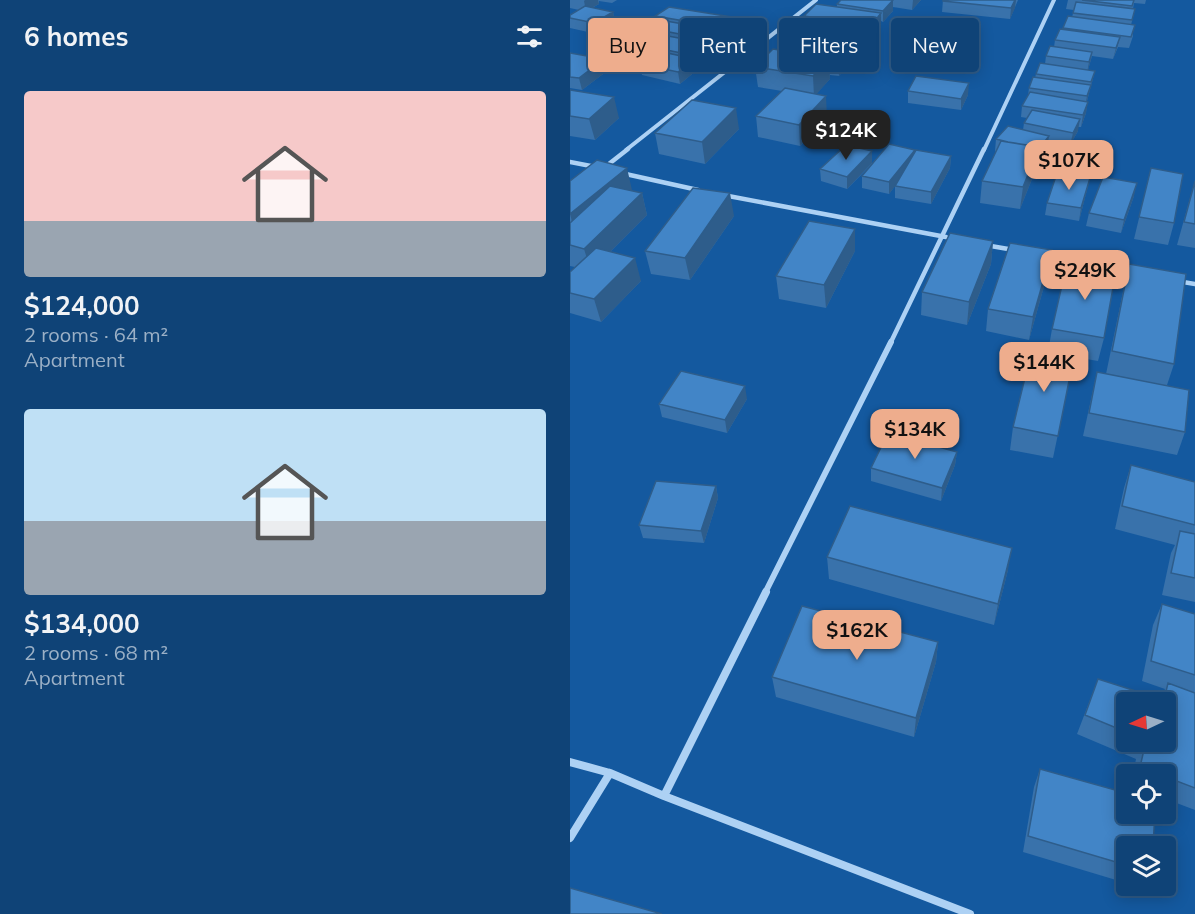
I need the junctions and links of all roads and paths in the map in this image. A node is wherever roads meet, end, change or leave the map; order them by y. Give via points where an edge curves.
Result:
1 (816, 0) edge
2 (1053, 0) edge
3 (570, 162) edge
4 (603, 169) junction
5 (594, 175) edge
6 (710, 192) edge
7 (722, 195) edge
8 (944, 237) junction
9 (955, 239) edge
10 (978, 243) edge
11 (1023, 252) edge
12 (1035, 254) edge
13 (1138, 273) edge
14 (1172, 280) edge
15 (1195, 284) edge
16 (570, 762) edge
17 (610, 773) junction
18 (664, 795) junction
19 (570, 838) edge
20 (970, 914) edge

1 - 4 street
2 - 8 street
3 - 4 street
4 - 5 street
4 - 6 street
7 - 8 street
8 - 9 street
8 - 18 street
10 - 11 street
12 - 13 street
14 - 15 street
16 - 17 street
17 - 18 street
17 - 19 street
18 - 20 street

